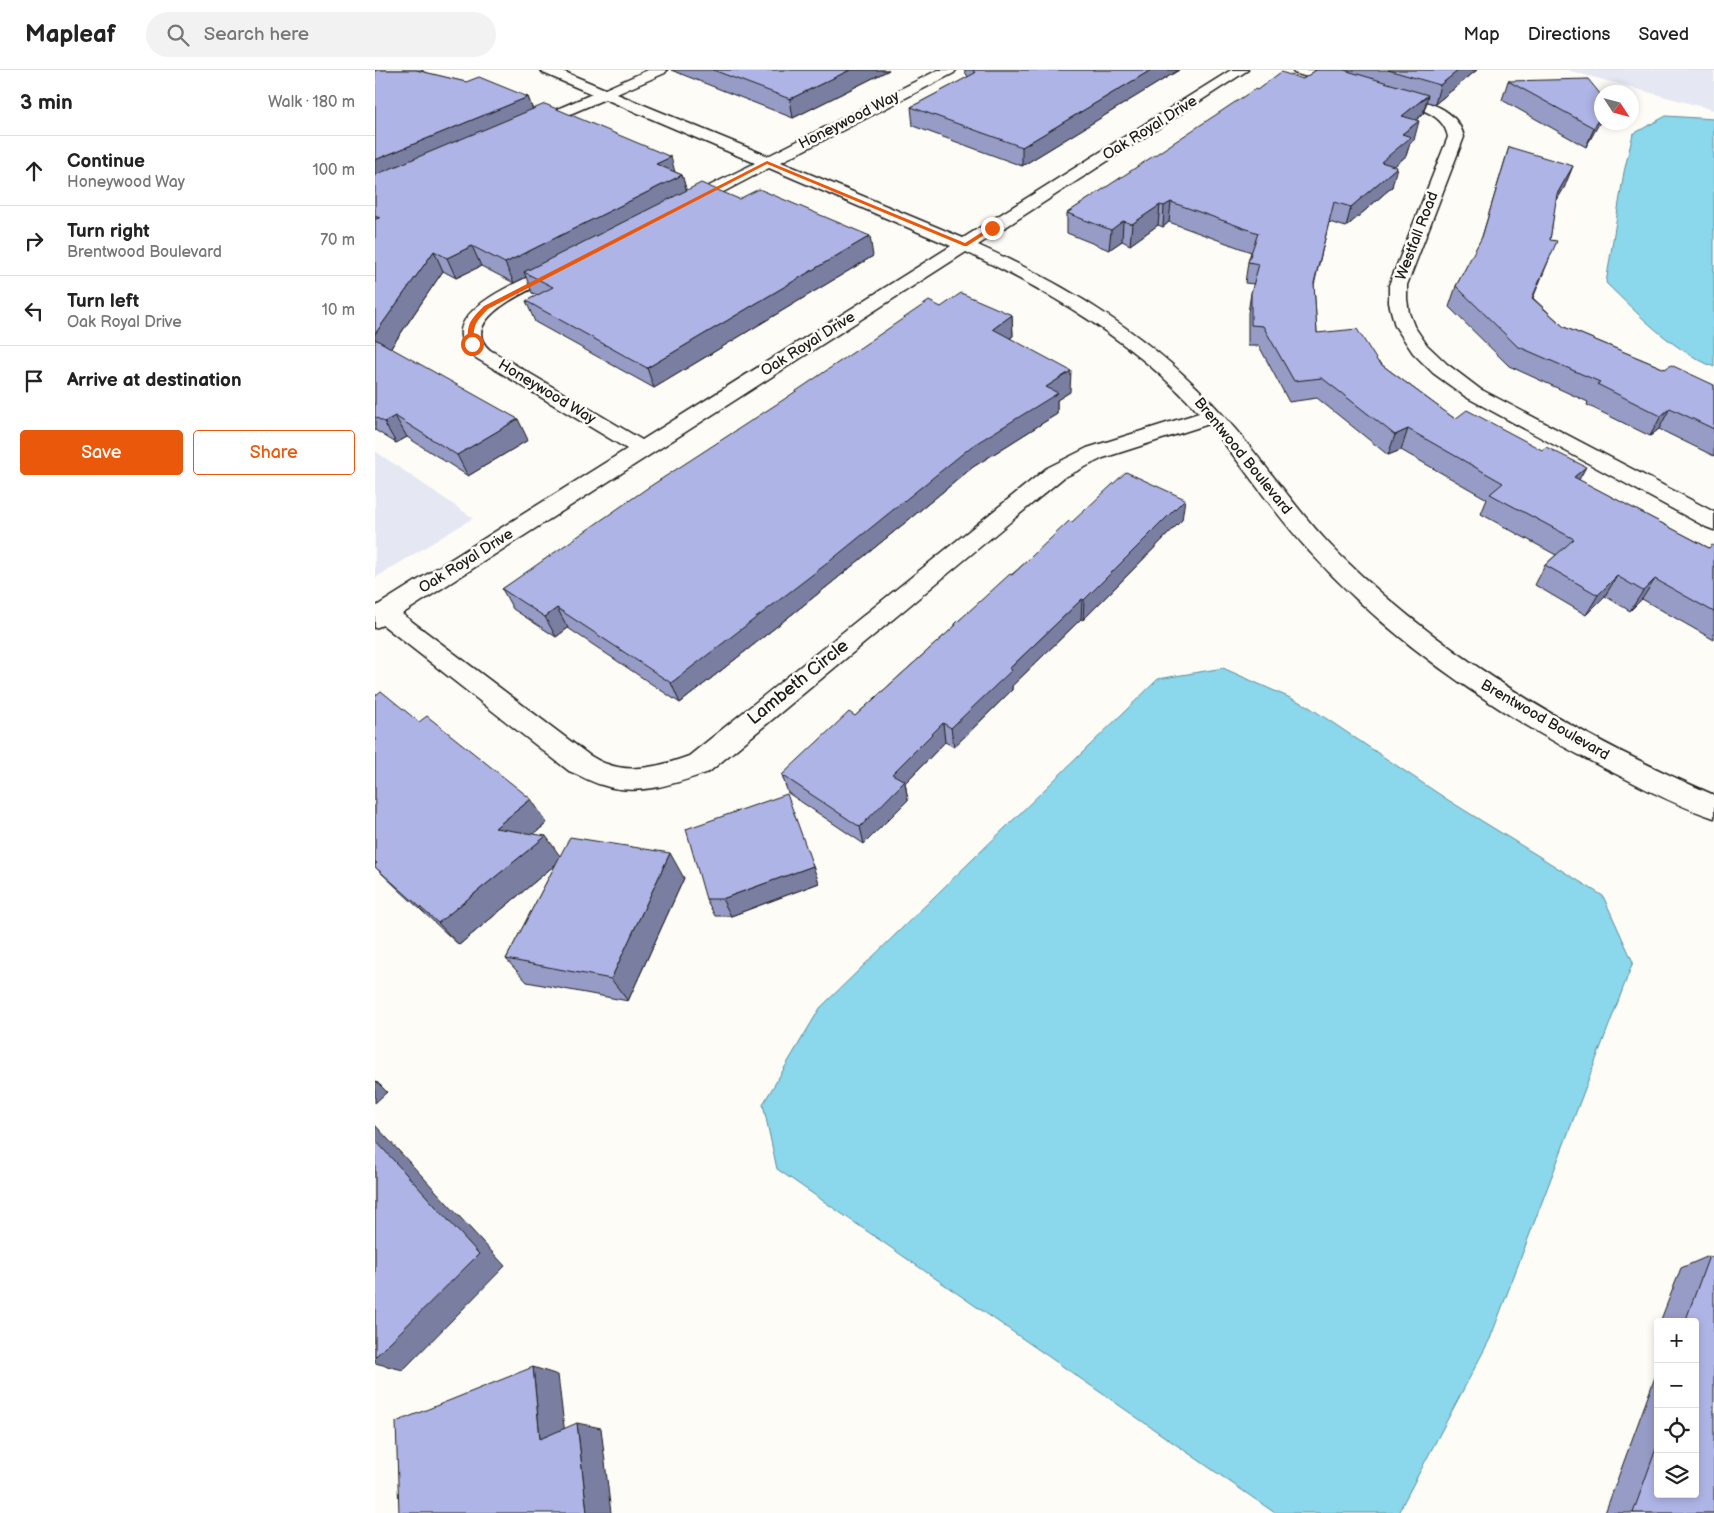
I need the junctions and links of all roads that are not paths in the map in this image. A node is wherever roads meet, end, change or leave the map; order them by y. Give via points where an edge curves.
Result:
1 (548, 70) edge
2 (660, 70) edge
3 (949, 70) edge
4 (1241, 70) edge
5 (1299, 70) edge
6 (604, 94) junction
7 (518, 131) edge
8 (767, 162) junction
9 (669, 213) edge
10 (965, 245) junction
11 (582, 258) edge
12 (1213, 416) junction
13 (643, 449) junction
14 (1714, 522) edge
15 (380, 616) edge
16 (1714, 807) edge

1 - 6 street, Brentwood Boulevard
2 - 6 street
3 - 8 street, Honeywood Way
4 - 10 street, Oak Royal Drive
5 - 14 street, Westfall Road via 1440,114 1456,129 1456,137 1398,286 1400,312 1405,325 1424,353 1473,393
6 - 7 street
6 - 8 street, Brentwood Boulevard
8 - 9 street, Honeywood Way
8 - 10 street, Brentwood Boulevard
10 - 12 street, Brentwood Boulevard via 1001,260 1096,315 1132,341
10 - 13 street, Oak Royal Drive
11 - 13 street, Honeywood Way via 486,307 474,320 470,332 472,344 483,354
12 - 15 street, Lambeth Circle via 1095,453 1055,473 699,764 667,776 634,779 604,774 579,763
12 - 16 street, Brentwood Boulevard via 1284,507 1334,563 1398,622 1477,680 1570,738
13 - 15 street, Oak Royal Drive

